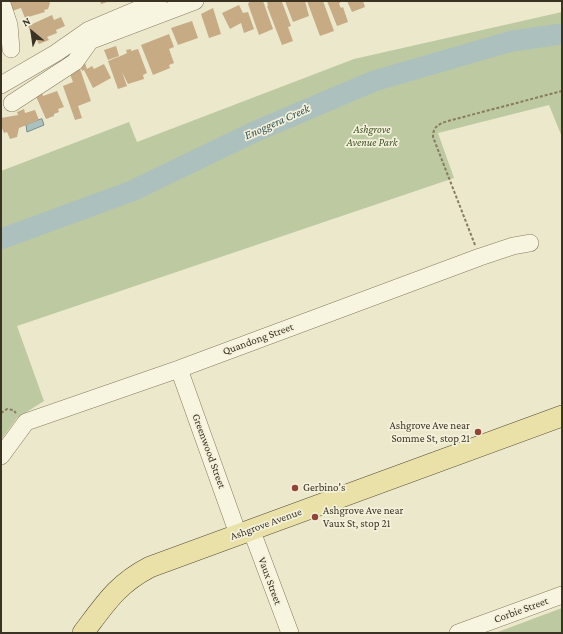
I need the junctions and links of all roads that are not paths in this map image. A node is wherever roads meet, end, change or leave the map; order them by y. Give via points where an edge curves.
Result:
1 (1, 1) edge
2 (158, 1) edge
3 (195, 1) edge
4 (1, 35) edge
5 (90, 41) junction
6 (11, 49) junction
7 (56, 53) junction
8 (21, 74) junction
9 (1, 85) edge
10 (12, 103) dead end
11 (530, 243) dead end
12 (179, 369) junction
13 (562, 416) edge
14 (1, 456) edge
15 (245, 532) junction
16 (562, 595) edge
17 (83, 633) edge
18 (290, 633) edge
19 (458, 633) edge

1 - 6 street via 9,25
2 - 7 street via 89,30
3 - 5 street
4 - 6 street
5 - 7 street
5 - 10 street via 72,64
6 - 8 street
7 - 8 street
8 - 9 street
11 - 12 street, Quandong Street via 480,257
12 - 14 street, Quandong Street via 26,422
12 - 15 street, Greenwood Street
13 - 15 main road, Ashgrove Avenue
15 - 17 main road, Ashgrove Avenue via 132,576 115,591
15 - 18 street, Vaux Street
16 - 19 street, Corbie Street

